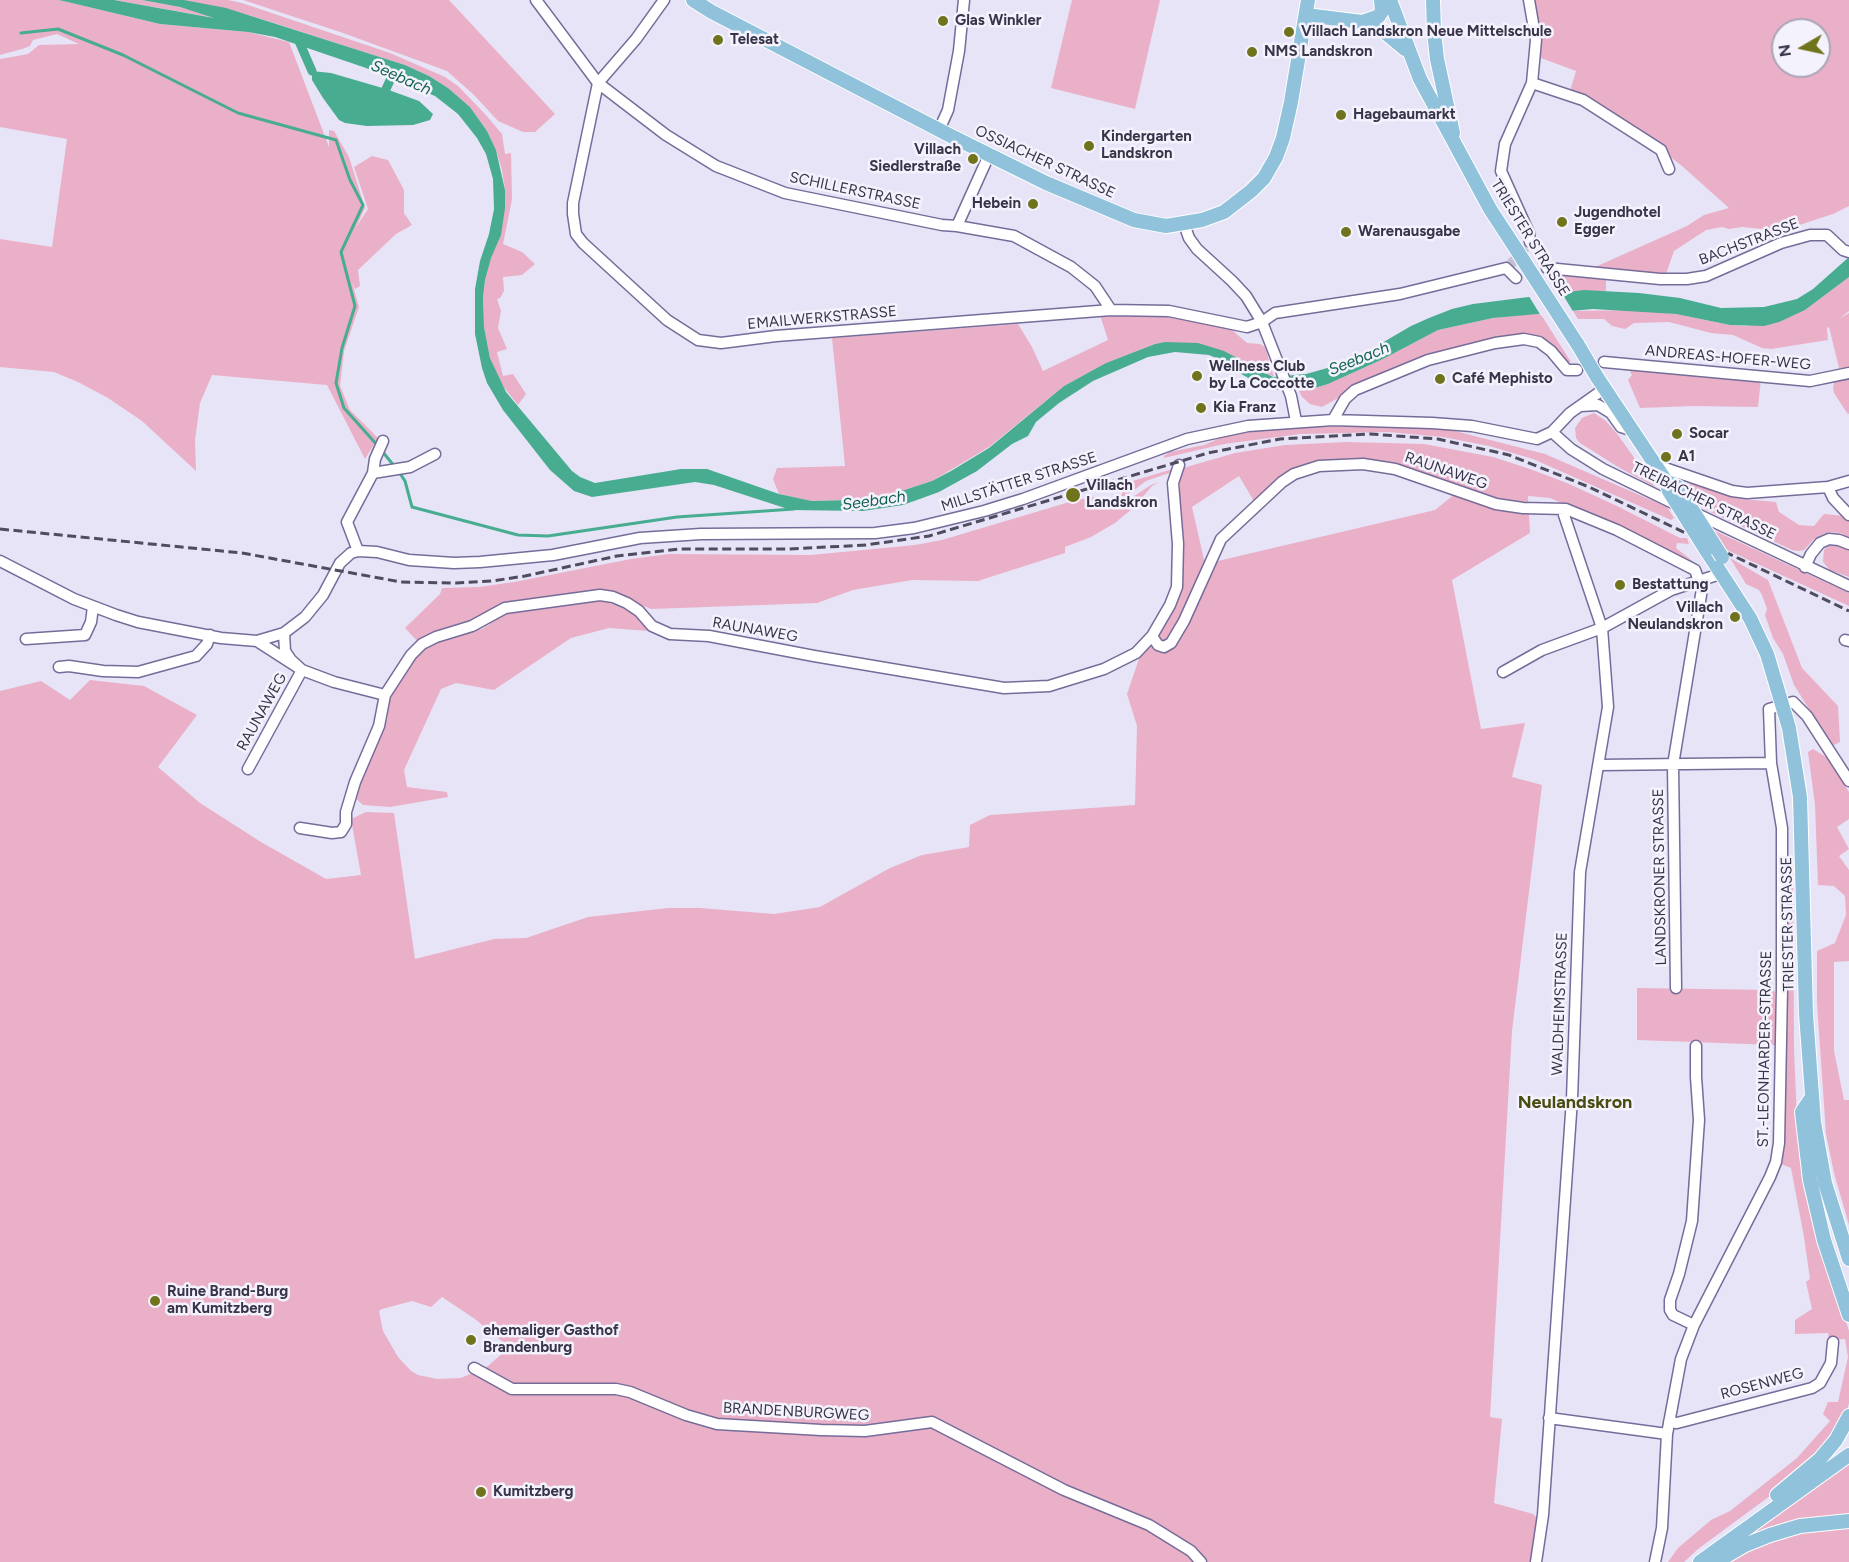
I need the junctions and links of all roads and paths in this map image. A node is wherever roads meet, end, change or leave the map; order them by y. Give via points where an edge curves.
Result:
1 (536, 0) edge
2 (664, 0) edge
3 (693, 0) edge
4 (964, 0) edge
5 (1308, 0) edge
6 (1382, 0) edge
7 (1390, 0) edge
8 (1433, 0) edge
9 (1529, 0) edge
10 (1306, 15) junction
11 (1362, 22) junction
12 (1408, 52) junction
13 (598, 83) junction
14 (1532, 83) junction
15 (939, 130) junction
16 (1457, 150) junction
17 (989, 155) junction
18 (1669, 169) dead end
19 (1184, 224) junction
20 (957, 226) junction
21 (1530, 242) dead end
22 (1846, 251) edge
23 (1547, 268) dead end
24 (1516, 278) dead end
25 (1111, 310) junction
26 (1262, 322) junction
27 (1604, 362) dead end
28 (1576, 370) dead end
29 (1849, 373) edge
30 (1600, 383) junction
31 (1580, 406) junction
32 (1334, 420) junction
33 (1296, 421) junction
34 (1632, 430) junction
35 (1552, 432) junction
36 (383, 441) dead end
37 (435, 454) dead end
38 (1179, 465) dead end
39 (1656, 465) junction
40 (378, 472) junction
41 (1849, 481) edge
42 (1667, 486) junction
43 (1828, 487) junction
44 (1566, 509) junction
45 (1849, 515) edge
46 (1849, 544) edge
47 (358, 551) junction
48 (0, 561) edge
49 (1805, 567) junction
50 (1720, 574) junction
51 (1699, 580) junction
52 (1849, 586) edge
53 (1736, 595) junction
54 (93, 607) junction
55 (1602, 628) junction
56 (284, 633) junction
57 (210, 635) junction
58 (1152, 636) junction
59 (26, 639) dead end
60 (257, 641) junction
61 (58, 667) dead end
62 (302, 670) junction
63 (1503, 672) dead end
64 (385, 695) junction
65 (1783, 705) junction
66 (1772, 763) junction
67 (1599, 765) junction
68 (1673, 765) junction
69 (248, 769) dead end
70 (1849, 781) edge
71 (300, 828) dead end
72 (1676, 988) dead end
73 (1696, 1046) dead end
74 (1812, 1097) junction
75 (1849, 1259) edge
76 (1849, 1315) edge
77 (1694, 1325) junction
78 (1833, 1342) dead end
79 (474, 1368) dead end
80 (1849, 1416) edge
81 (1549, 1418) junction
82 (1669, 1422) junction
83 (1667, 1434) junction
84 (1849, 1455) edge
85 (1849, 1521) edge
86 (1741, 1532) junction
87 (1201, 1562) edge
88 (1536, 1562) edge
89 (1655, 1562) edge
90 (1700, 1562) edge
91 (1716, 1562) edge

1 - 13 street
2 - 13 street, EMAILWERKSTRASSE
3 - 15 main road, OSSIACHER STRASSE
4 - 15 street via 955,75 948,110
5 - 10 main road, OSSIACHER STRASSE
6 - 11 main road via 1379,16
7 - 12 main road, TRIESTER STRASSE
8 - 16 main road via 1437,59
9 - 14 street via 1536,40
10 - 11 main road
10 - 19 main road, OSSIACHER STRASSE via 1283,138 1264,178 1224,212
11 - 12 main road via 1382,28
12 - 16 main road, TRIESTER STRASSE
13 - 20 street, SCHILLERSTRASSE via 666,135 716,165 786,193
13 - 25 street, EMAILWERKSTRASSE via 573,203 576,234 667,320 698,340 721,343
14 - 18 street via 1583,100 1661,150
14 - 21 street via 1505,144 1501,171
15 - 17 main road, OSSIACHER STRASSE
16 - 30 main road, TRIESTER STRASSE, bridge
17 - 19 main road, OSSIACHER STRASSE via 1134,220 1166,226
17 - 20 street
19 - 26 street via 1197,249 1246,296
20 - 25 street, SCHILLERSTRASSE via 1014,236 1071,267 1095,286
22 - 23 street, BACHSTRASSE via 1827,235 1810,235 1781,243 1706,276 1687,279
24 - 26 street via 1508,267 1400,294 1275,313
25 - 26 street, EMAILWERKSTRASSE via 1169,311 1239,327
26 - 33 street via 1291,396
27 - 29 street, ANDREAS-HOFER-WEG via 1802,381
28 - 32 street via 1567,370 1539,342 1524,339 1495,343 1428,360 1355,390
30 - 31 street
30 - 34 main road, TRIESTER STRASSE
31 - 34 street via 1598,405 1611,413 1621,427
31 - 35 street
32 - 33 street, MILLSTÄTTER STRASSE
32 - 35 street, MILLSTÄTTER STRASSE via 1456,424 1537,439
33 - 47 street, MILLSTÄTTER STRASSE via 1209,433 1023,499 914,528 875,533 640,538 553,555 480,562 425,562
34 - 39 main road, TRIESTER STRASSE
35 - 49 street, TREIBACHER STRASSE via 1603,469
36 - 40 street via 375,459
37 - 40 street via 410,467
38 - 58 street, RAUNAWEG via 1173,483 1177,587
39 - 42 main road, TRIESTER STRASSE
39 - 43 street via 1747,493
40 - 47 street via 347,522
41 - 43 street
42 - 50 main road, TRIESTER STRASSE, bridge
42 - 53 main road, TRIESTER STRASSE, bridge via 1678,487 1727,566
43 - 45 street
44 - 51 street, RAUNAWEG via 1695,570
44 - 55 street, WALDHEIMSTRASSE via 1564,515
44 - 58 street, RAUNAWEG via 1496,504 1395,469 1363,464 1319,466 1282,482 1221,539 1171,643 1158,645
46 - 49 street via 1830,539 1820,543
47 - 56 street via 340,563 313,608
48 - 54 street
49 - 52 street, TREIBACHER STRASSE
50 - 51 street
50 - 53 main road, TRIESTER STRASSE
51 - 55 street via 1650,600
51 - 68 street, LANDSKRONER STRASSE via 1702,589
53 - 65 main road, TRIESTER STRASSE via 1767,654
54 - 57 street via 138,622
54 - 59 street via 85,635
55 - 63 street via 1542,650
55 - 67 street, WALDHEIMSTRASSE via 1608,707
56 - 60 street
56 - 62 street, RAUNAWEG via 285,651
57 - 60 street
57 - 61 street via 196,656 138,672
58 - 64 street, RAUNAWEG via 1136,653 1104,669 1049,686 1004,688 708,636 670,634 652,626 627,603 596,595 505,608 472,626 422,644
60 - 62 street, RAUNAWEG
62 - 64 street, RAUNAWEG
62 - 69 street, RAUNAWEG
64 - 71 street, RAUNAWEG via 379,726 355,782 341,832
65 - 66 street, ST.-LEONHARDER-STRASSE via 1770,709
65 - 70 street via 1793,702 1807,716
65 - 74 main road, TRIESTER STRASSE via 1800,797
66 - 68 street
66 - 77 street, ST.-LEONHARDER-STRASSE via 1782,828 1779,1143 1770,1177
67 - 68 street
67 - 81 street, WALDHEIMSTRASSE via 1580,872 1572,1098
68 - 72 street, LANDSKRONER STRASSE
73 - 77 street via 1699,1120 1692,1221 1670,1300 1673,1315
74 - 75 main road, TRIESTER STRASSE via 1825,1183
74 - 76 main road via 1802,1112 1809,1180
77 - 82 street, ST.-LEONHARDER-STRASSE via 1681,1359
78 - 82 street, ROSENWEG via 1831,1363 1820,1383 1812,1388
79 - 87 street, BRANDENBURGWEG via 512,1389 616,1389 717,1424 865,1431 932,1422 1064,1490 1149,1525 1191,1551
80 - 86 main road via 1820,1459 1743,1520
81 - 83 street
81 - 88 street, WALDHEIMSTRASSE
82 - 83 street, ST.-LEONHARDER-STRASSE
83 - 89 street, ST.-LEONHARDER-STRASSE via 1662,1527
84 - 86 main road
85 - 91 main road via 1800,1526 1770,1535
86 - 90 main road

